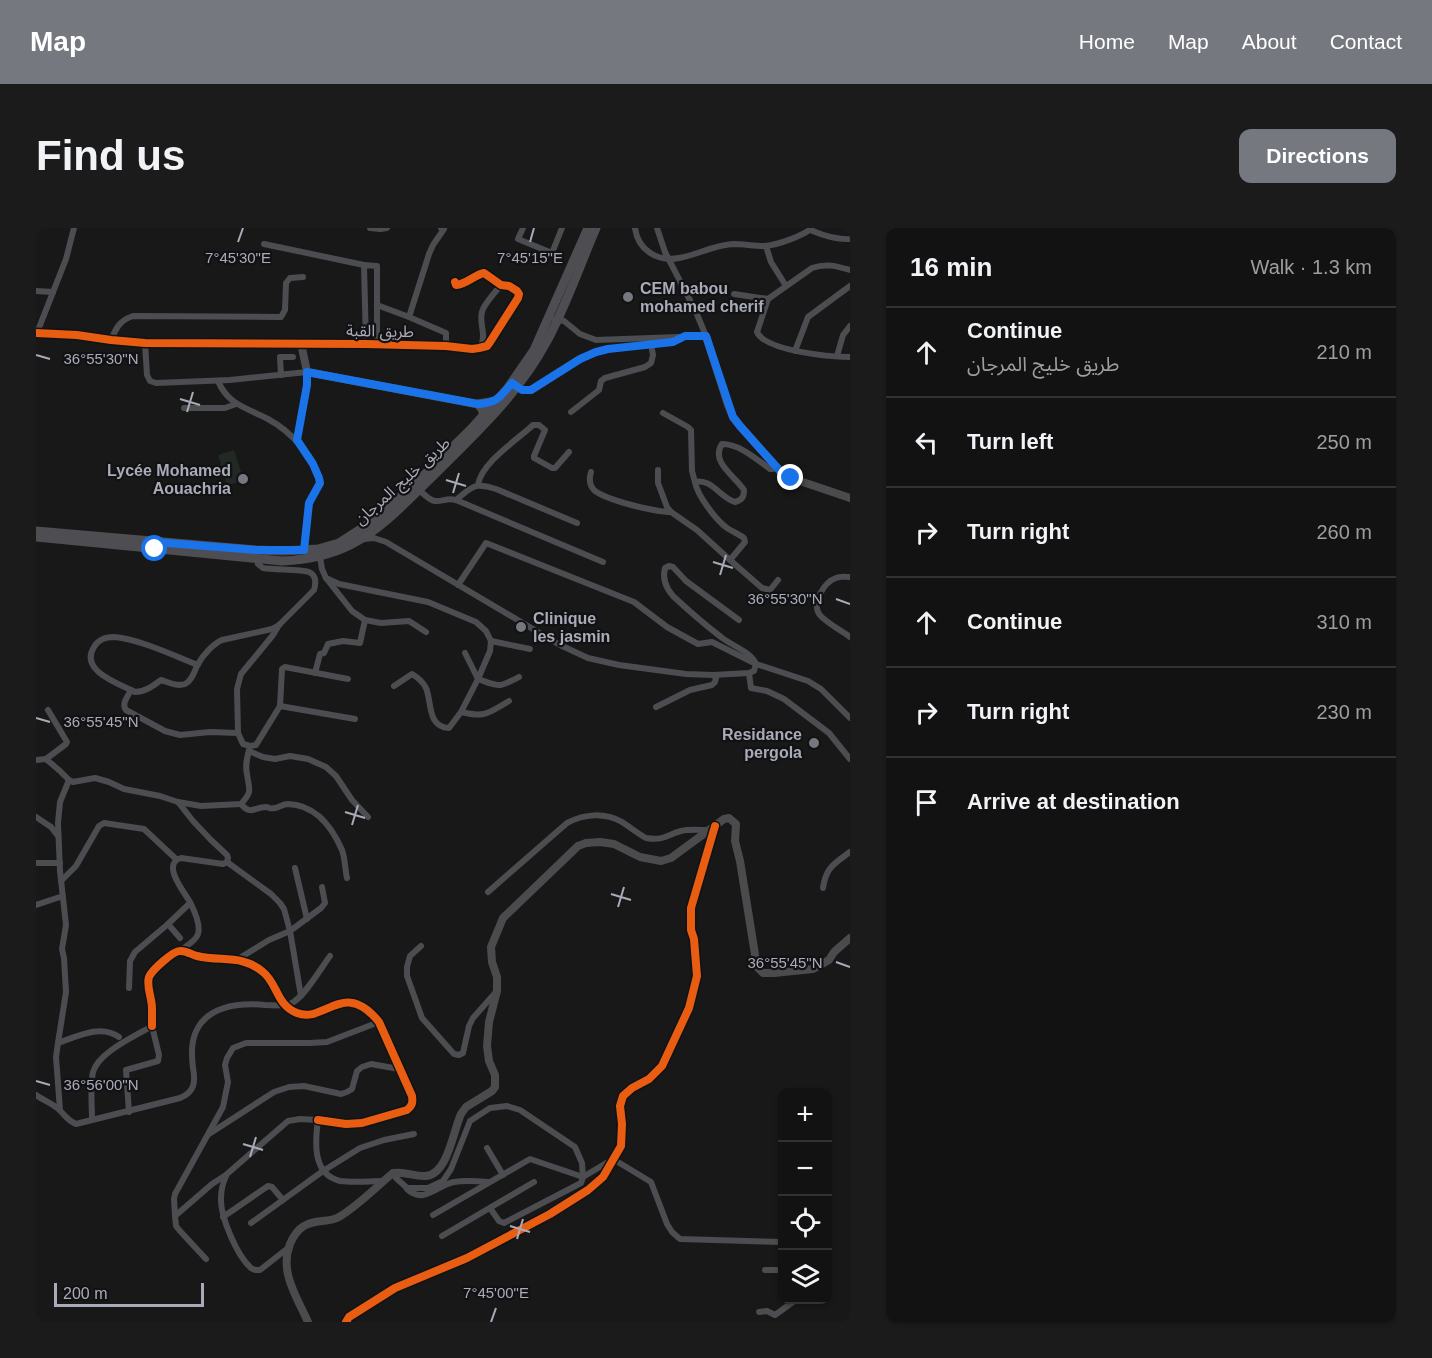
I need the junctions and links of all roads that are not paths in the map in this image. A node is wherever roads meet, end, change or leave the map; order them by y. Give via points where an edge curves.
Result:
1 (74, 228) edge
2 (370, 228) edge
3 (387, 228) edge
4 (443, 228) edge
5 (523, 228) edge
6 (562, 228) edge
7 (588, 228) edge
8 (596, 228) edge
9 (635, 228) edge
10 (657, 228) edge
11 (811, 229) edge
12 (850, 238) edge
13 (264, 244) dead end
14 (766, 246) junction
15 (668, 258) junction
16 (364, 265) junction
17 (850, 270) edge
18 (303, 277) dead end
19 (454, 282) dead end
20 (501, 285) junction
21 (850, 285) edge
22 (786, 286) junction
23 (36, 291) edge
24 (53, 292) junction
25 (734, 294) dead end
26 (768, 299) junction
27 (377, 305) junction
28 (409, 316) junction
29 (553, 319) junction
30 (850, 326) edge
31 (36, 333) edge
32 (685, 336) junction
33 (706, 336) junction
34 (111, 340) junction
35 (596, 340) junction
36 (145, 343) junction
37 (301, 343) junction
38 (366, 344) junction
39 (377, 344) junction
40 (651, 344) junction
41 (446, 346) junction
42 (479, 348) junction
43 (795, 351) junction
44 (596, 352) junction
45 (837, 356) junction
46 (293, 357) dead end
47 (850, 357) edge
48 (230, 372) dead end
49 (307, 372) junction
50 (281, 375) junction
51 (230, 380) junction
52 (218, 381) junction
53 (514, 385) junction
54 (236, 404) junction
55 (478, 404) junction
56 (184, 408) dead end
57 (491, 409) junction
58 (570, 412) dead end
59 (663, 413) dead end
60 (297, 440) junction
61 (568, 452) dead end
62 (776, 466) junction
63 (658, 470) dead end
64 (591, 472) dead end
65 (695, 482) junction
66 (478, 485) junction
67 (416, 487) junction
68 (850, 498) edge
69 (456, 500) junction
70 (671, 512) junction
71 (577, 523) dead end
72 (378, 527) junction
73 (36, 531) edge
74 (358, 536) junction
75 (36, 537) edge
76 (386, 542) junction
77 (155, 545) junction
78 (304, 550) junction
79 (256, 554) junction
80 (321, 557) junction
81 (730, 560) junction
82 (603, 562) dead end
83 (850, 577) edge
84 (326, 578) junction
85 (778, 580) dead end
86 (458, 585) junction
87 (365, 620) junction
88 (739, 620) dead end
89 (279, 625) junction
90 (426, 632) dead end
91 (850, 637) edge
92 (491, 640) junction
93 (530, 649) dead end
94 (465, 653) dead end
95 (756, 664) junction
96 (198, 665) junction
97 (315, 673) junction
98 (749, 673) junction
99 (713, 675) junction
100 (519, 677) dead end
101 (478, 679) junction
102 (348, 680) dead end
103 (394, 686) dead end
104 (131, 690) junction
105 (509, 701) dead end
106 (280, 706) junction
107 (656, 707) dead end
108 (48, 710) dead end
109 (461, 712) junction
110 (850, 718) edge
111 (355, 719) dead end
112 (238, 733) junction
113 (249, 749) junction
114 (46, 759) junction
115 (850, 759) edge
116 (36, 760) edge
117 (69, 780) junction
118 (178, 802) junction
119 (241, 804) junction
120 (36, 817) edge
121 (368, 817) dead end
122 (711, 828) junction
123 (59, 836) junction
124 (850, 852) edge
125 (177, 859) junction
126 (60, 862) junction
127 (227, 862) junction
128 (36, 863) edge
129 (294, 868) dead end
130 (347, 878) dead end
131 (61, 881) junction
132 (322, 887) dead end
133 (823, 888) dead end
134 (488, 892) dead end
135 (63, 896) junction
136 (190, 903) junction
137 (36, 905) edge
138 (308, 919) junction
139 (168, 924) junction
140 (290, 931) junction
141 (850, 938) edge
142 (180, 939) dead end
143 (421, 946) dead end
144 (181, 950) junction
145 (330, 956) dead end
146 (238, 959) junction
147 (129, 988) dead end
148 (497, 991) junction
149 (301, 996) junction
150 (285, 1006) junction
151 (379, 1022) junction
152 (152, 1026) junction
153 (119, 1037) dead end
154 (58, 1043) junction
155 (399, 1069) junction
156 (36, 1095) edge
157 (60, 1110) junction
158 (129, 1112) junction
159 (92, 1119) junction
160 (318, 1120) junction
161 (209, 1134) junction
162 (414, 1134) dead end
163 (487, 1148) dead end
164 (613, 1159) junction
165 (323, 1172) junction
166 (393, 1173) junction
167 (226, 1174) junction
168 (503, 1175) junction
169 (583, 1177) junction
170 (384, 1181) junction
171 (489, 1182) junction
172 (534, 1182) dead end
173 (406, 1188) junction
174 (283, 1200) junction
175 (490, 1208) junction
176 (433, 1215) dead end
177 (175, 1216) junction
178 (223, 1217) junction
179 (251, 1223) dead end
180 (442, 1236) dead end
181 (778, 1242) edge
182 (288, 1248) junction
183 (206, 1259) dead end
184 (765, 1270) dead end
185 (778, 1270) edge
186 (790, 1304) edge
187 (759, 1312) dead end
188 (308, 1322) edge
189 (346, 1322) edge

1 - 24 street
2 - 3 street
4 - 28 street via 429,254
5 - 6 street via 518,239 552,253
7 - 29 main road, طريق خليج المرجان
8 - 29 main road, طريق خليج المرجان
9 - 15 street via 647,252
10 - 15 street
11 - 12 street
11 - 14 street
13 - 16 street
14 - 15 street via 733,244
14 - 22 street
15 - 33 street
16 - 27 street via 377,266
16 - 38 street
17 - 22 street via 818,265
18 - 34 street via 290,278 286,283 281,317 133,316 123,320
19 - 20 street via 460,285 484,273
20 - 42 street via 483,309 484,341
20 - 42 street via 517,291 518,298 487,346
21 - 43 street via 808,317
22 - 26 street
23 - 24 street
24 - 31 street
25 - 26 street
26 - 43 street via 758,336 772,345
27 - 28 street
27 - 39 street
28 - 41 street via 446,333
29 - 35 street via 564,321 580,334
29 - 53 main road, طريق خليج المرجان via 547,342
30 - 45 street
31 - 34 street
32 - 33 street
32 - 35 street
32 - 40 street
33 - 62 main road via 733,417
34 - 36 street
35 - 44 street
36 - 37 street
36 - 52 street via 150,381 201,377
37 - 38 street, طريق القبة
37 - 49 street
38 - 39 street, طريق القبة
39 - 41 street, طريق القبة
40 - 44 street
40 - 58 street via 651,363 605,378 599,390
41 - 42 street, طريق القبة
43 - 45 street
44 - 53 street via 535,388 524,390
45 - 47 street
46 - 50 street via 280,357
48 - 51 street
49 - 50 street
49 - 55 street
49 - 60 street
50 - 51 street
51 - 52 street
52 - 54 street
53 - 57 main road, طريق خليج المرجان
54 - 56 street via 225,408
54 - 60 street via 270,420
55 - 57 main road
55 - 57 main road via 482,409
57 - 67 main road, طريق خليج المرجان
59 - 65 street via 691,430
60 - 78 street via 320,483 309,503
61 - 66 street via 555,468 534,458 545,430 533,425 486,467
62 - 65 street via 770,469 726,443 719,449 720,460 744,490 741,500 730,501 705,481
62 - 68 main road via 791,478
63 - 70 street via 660,490
64 - 70 street via 589,479 595,490
65 - 81 street via 698,494 720,522 744,538
66 - 69 street
66 - 71 street
67 - 69 street via 430,500
67 - 72 main road, طريق خليج المرجان
67 - 74 main road, طريق خليج المرجان
69 - 82 street
70 - 81 street
72 - 74 main road, طريق خليج المرجان
72 - 76 street
73 - 77 main road, طريق خليج المرجان
74 - 76 street
74 - 78 main road, طريق خليج المرجان
74 - 80 main road, طريق خليج المرجان via 336,552
75 - 77 main road, طريق خليج المرجان
76 - 86 street
77 - 79 main road, طريق خليج المرجان
78 - 79 main road, طريق خليج المرجان
79 - 80 main road, طريق خليج المرجان via 282,561
79 - 89 street via 262,568 308,572 315,579 314,590
80 - 84 street
81 - 85 street via 762,588 770,590
83 - 91 street via 830,581 817,603 819,614
84 - 87 street via 352,611
84 - 92 street via 429,602 476,622
86 - 95 street via 486,543 626,598 698,644 712,642
86 - 99 street via 588,658 630,667
87 - 90 street via 409,621
87 - 97 street via 360,643 331,642 320,654
88 - 95 street via 673,567 665,568 667,590 721,637 749,654
89 - 96 street via 222,640
89 - 112 street via 241,674 237,689
92 - 93 street
92 - 101 street
94 - 101 street
95 - 98 street
95 - 110 street via 808,681
96 - 104 street via 186,684 161,680 139,692
96 - 104 street via 116,637 99,641 91,656 93,665 99,674
97 - 102 street
97 - 106 street via 282,669
98 - 99 street
98 - 115 street via 751,688 784,699 829,733
99 - 107 street via 716,678 712,685 690,690
100 - 101 street via 507,685
101 - 109 street
103 - 109 street via 411,674 418,678 426,688 432,716 442,728 448,728
104 - 112 street via 124,708 165,731 180,735
105 - 109 street via 485,715
106 - 111 street
106 - 113 street via 259,741
108 - 114 street via 67,742
112 - 113 street
113 - 119 street via 246,763 250,791
113 - 121 street via 263,757 290,756 326,766
114 - 116 street
114 - 117 street
117 - 118 street via 95,778
117 - 123 street via 60,802
118 - 119 street via 201,807
118 - 127 street via 227,855
119 - 130 street via 252,811 286,804 316,814 326,822 342,851
120 - 123 street
122 - 134 street via 652,839 613,818 580,817 567,823
122 - 141 main road via 729,818 736,824 735,842 756,960 764,973 813,969 829,960
122 - 148 main road via 671,858 661,861 640,857 614,844 578,846 503,918 492,947
122 - 164 street via 691,908 698,976 689,1008 662,1066 649,1080 623,1096 621,1146
123 - 126 street
124 - 133 street via 828,870
125 - 127 street
125 - 131 street via 144,829 104,823 76,866
125 - 136 street via 173,870
126 - 128 street
126 - 131 street
127 - 140 street via 280,903
129 - 138 street
131 - 135 street
132 - 138 street via 325,903
135 - 137 street
135 - 154 street via 66,992
136 - 139 street
136 - 144 street via 199,933
138 - 140 street
139 - 142 street
139 - 147 street via 135,952 130,961
140 - 146 street
140 - 149 street
143 - 148 street via 410,956 407,976 422,1018 454,1054 463,1053 472,1018
144 - 146 street via 199,957
144 - 152 street via 172,953 148,978
145 - 149 street
146 - 150 street via 264,972
148 - 166 main road via 487,1046 495,1087 461,1114 437,1172 429,1176
149 - 150 street
150 - 151 street via 305,1015 351,1003 372,1012
150 - 158 street via 256,1004 211,1013 200,1025 192,1044 194,1078 190,1091 180,1098
151 - 155 street
151 - 161 street via 327,1042 246,1043 233,1048 225,1065 228,1082 224,1107
152 - 158 street via 158,1061 126,1070
152 - 159 street via 101,1058 93,1072
153 - 154 street via 97,1030
154 - 157 street
155 - 160 street via 412,1096 407,1110 362,1123
155 - 161 street via 371,1064 362,1067 352,1089 341,1094 304,1086 282,1089
156 - 157 street
157 - 159 street via 76,1124
158 - 159 street
160 - 165 street via 316,1156
160 - 167 street via 288,1121
161 - 177 street via 175,1194
162 - 165 street via 360,1148
163 - 168 street
164 - 169 street
164 - 181 street via 651,1182 667,1224 680,1239
164 - 189 street via 603,1177 550,1214 467,1258 395,1288
165 - 170 street via 341,1181
165 - 174 street
166 - 170 main road
166 - 173 street
167 - 177 street
167 - 178 street via 220,1200
168 - 169 street via 531,1159
168 - 171 street
169 - 173 street via 575,1147 520,1110 507,1106 490,1108 470,1121 443,1181 428,1188
169 - 175 street via 572,1189 504,1223
170 - 182 main road via 339,1217 306,1224
171 - 173 street via 452,1182 424,1195
171 - 176 street
172 - 175 street
174 - 178 street via 268,1186
174 - 179 street
175 - 180 street
177 - 183 street via 176,1226
178 - 182 street via 236,1248 251,1268 260,1270
182 - 188 main road via 286,1271
184 - 185 street
186 - 187 street via 775,1315

